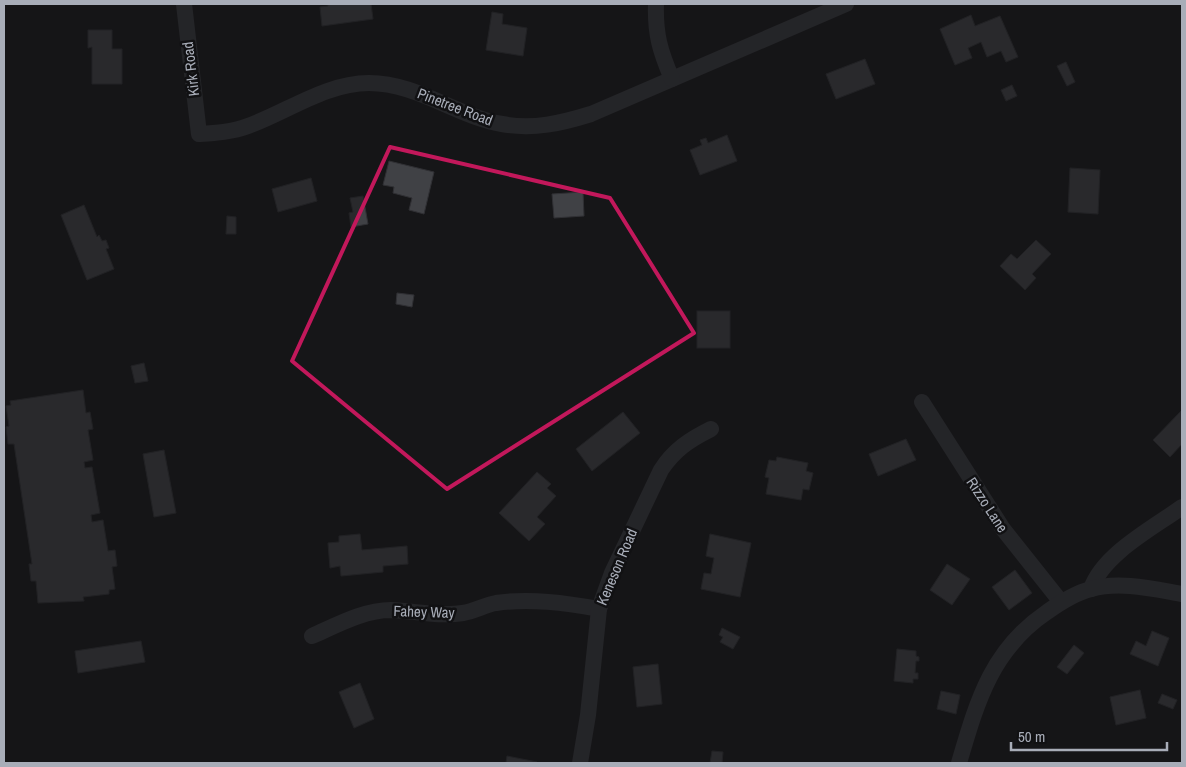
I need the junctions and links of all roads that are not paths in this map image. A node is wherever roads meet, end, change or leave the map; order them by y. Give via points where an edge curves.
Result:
1 (184, 4) edge
2 (656, 4) edge
3 (846, 4) edge
4 (672, 78) junction
5 (199, 134) joint
6 (922, 402) dead end
7 (711, 429) dead end
8 (1182, 508) edge
9 (1091, 589) junction
10 (1182, 594) edge
11 (1061, 602) junction
12 (598, 609) junction
13 (312, 636) dead end
14 (580, 763) edge
15 (958, 763) edge

1 - 5 street, Kirk Road
2 - 4 street via 658,45
3 - 4 street, Pinetree Road
4 - 5 street, Pinetree Road via 592,114 546,125 501,124 406,89 366,83 327,92 232,131
6 - 11 street, Rizzo Lane via 1002,529
7 - 12 street, Keneson Road via 683,445 661,470
8 - 9 street via 1109,560 1095,577
9 - 10 street via 1126,586
9 - 11 street
11 - 15 street via 1023,629 995,665 977,703
12 - 13 street, Fahey Way via 548,602 508,602 455,614 390,610 365,614
12 - 14 street, Keneson Road

